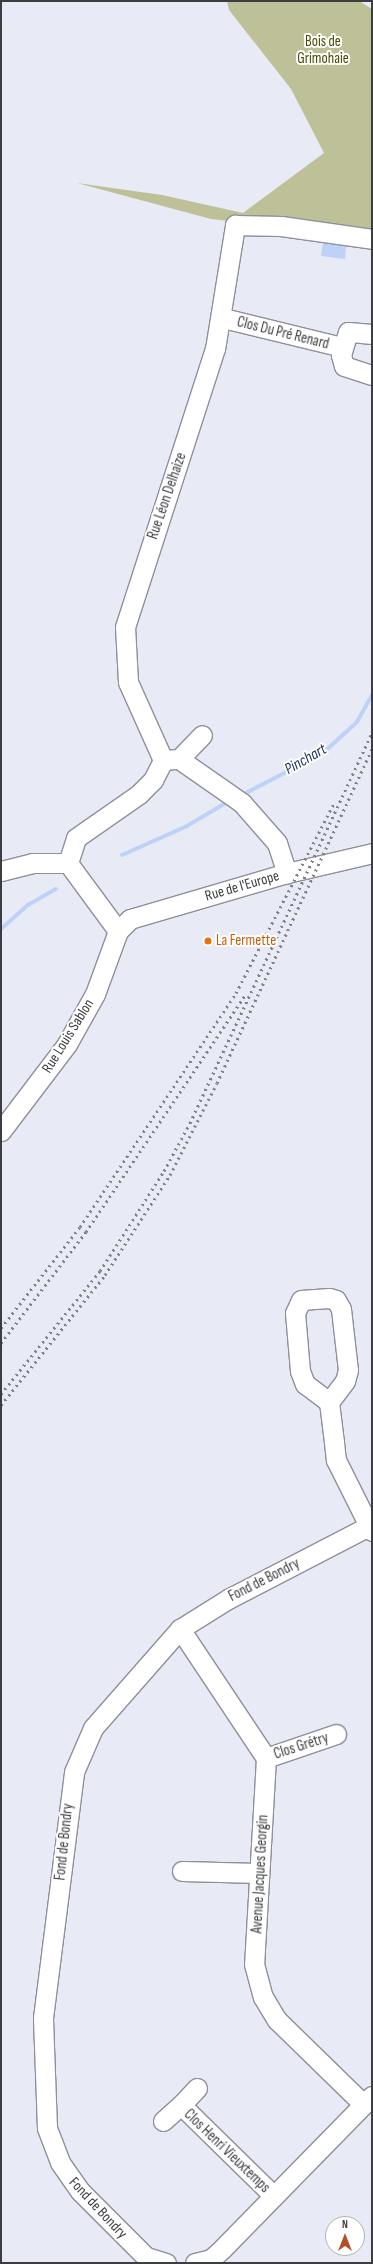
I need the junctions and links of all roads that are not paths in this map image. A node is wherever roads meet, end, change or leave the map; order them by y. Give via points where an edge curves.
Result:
1 (372, 239) edge
2 (223, 318) junction
3 (372, 334) edge
4 (342, 348) junction
5 (372, 374) edge
6 (202, 735) dead end
7 (171, 760) junction
8 (372, 853) edge
9 (68, 863) junction
10 (1, 871) edge
11 (287, 873) junction
12 (118, 931) junction
13 (1, 1131) edge
14 (330, 1402) junction
15 (371, 1529) edge
16 (180, 1629) junction
17 (336, 1734) dead end
18 (266, 1758) junction
19 (182, 1871) dead end
20 (258, 1873) junction
21 (197, 2088) dead end
22 (368, 2100) edge
23 (181, 2105) junction
24 (163, 2121) dead end
25 (274, 2196) junction
26 (166, 2263) edge
27 (195, 2263) edge

1 - 2 street, Rue Léon Delhaize via 275,226 234,225
2 - 4 street, Clos Du Pré Renard
2 - 7 street, Rue Léon Delhaize via 125,627 128,682
3 - 4 street, Clos Du Pré Renard via 348,332
4 - 5 street, Clos Du Pré Renard via 344,366
6 - 7 street
7 - 9 street via 139,794 76,838
7 - 11 street via 242,803 277,843
8 - 11 street, Rue de l'Europe
9 - 10 street via 32,864
9 - 12 street
11 - 12 street, Rue de l'Europe via 136,916
12 - 13 street, Rue Louis Sablon via 95,994 67,1044
14 - 14 street via 345,1381 348,1370 340,1309 336,1300 329,1298 301,1300 294,1313 300,1371 305,1384
14 - 15 street via 336,1460
15 - 16 street, Fond de Bondry via 228,1599
16 - 18 street
16 - 26 street, Fond de Bondry via 103,1716 79,1755 69,1798 42,2041 48,2128 68,2178 146,2257
17 - 18 street, Clos Grétry
18 - 20 street, Avenue Jacques Georgin
19 - 20 street
20 - 22 street, Avenue Jacques Georgin via 254,1964 263,1997 277,2020
21 - 23 street, Clos Henri Vieuxtemps
22 - 25 street
23 - 24 street, Clos Henri Vieuxtemps
23 - 25 street, Clos Henri Vieuxtemps
25 - 27 street via 211,2258

